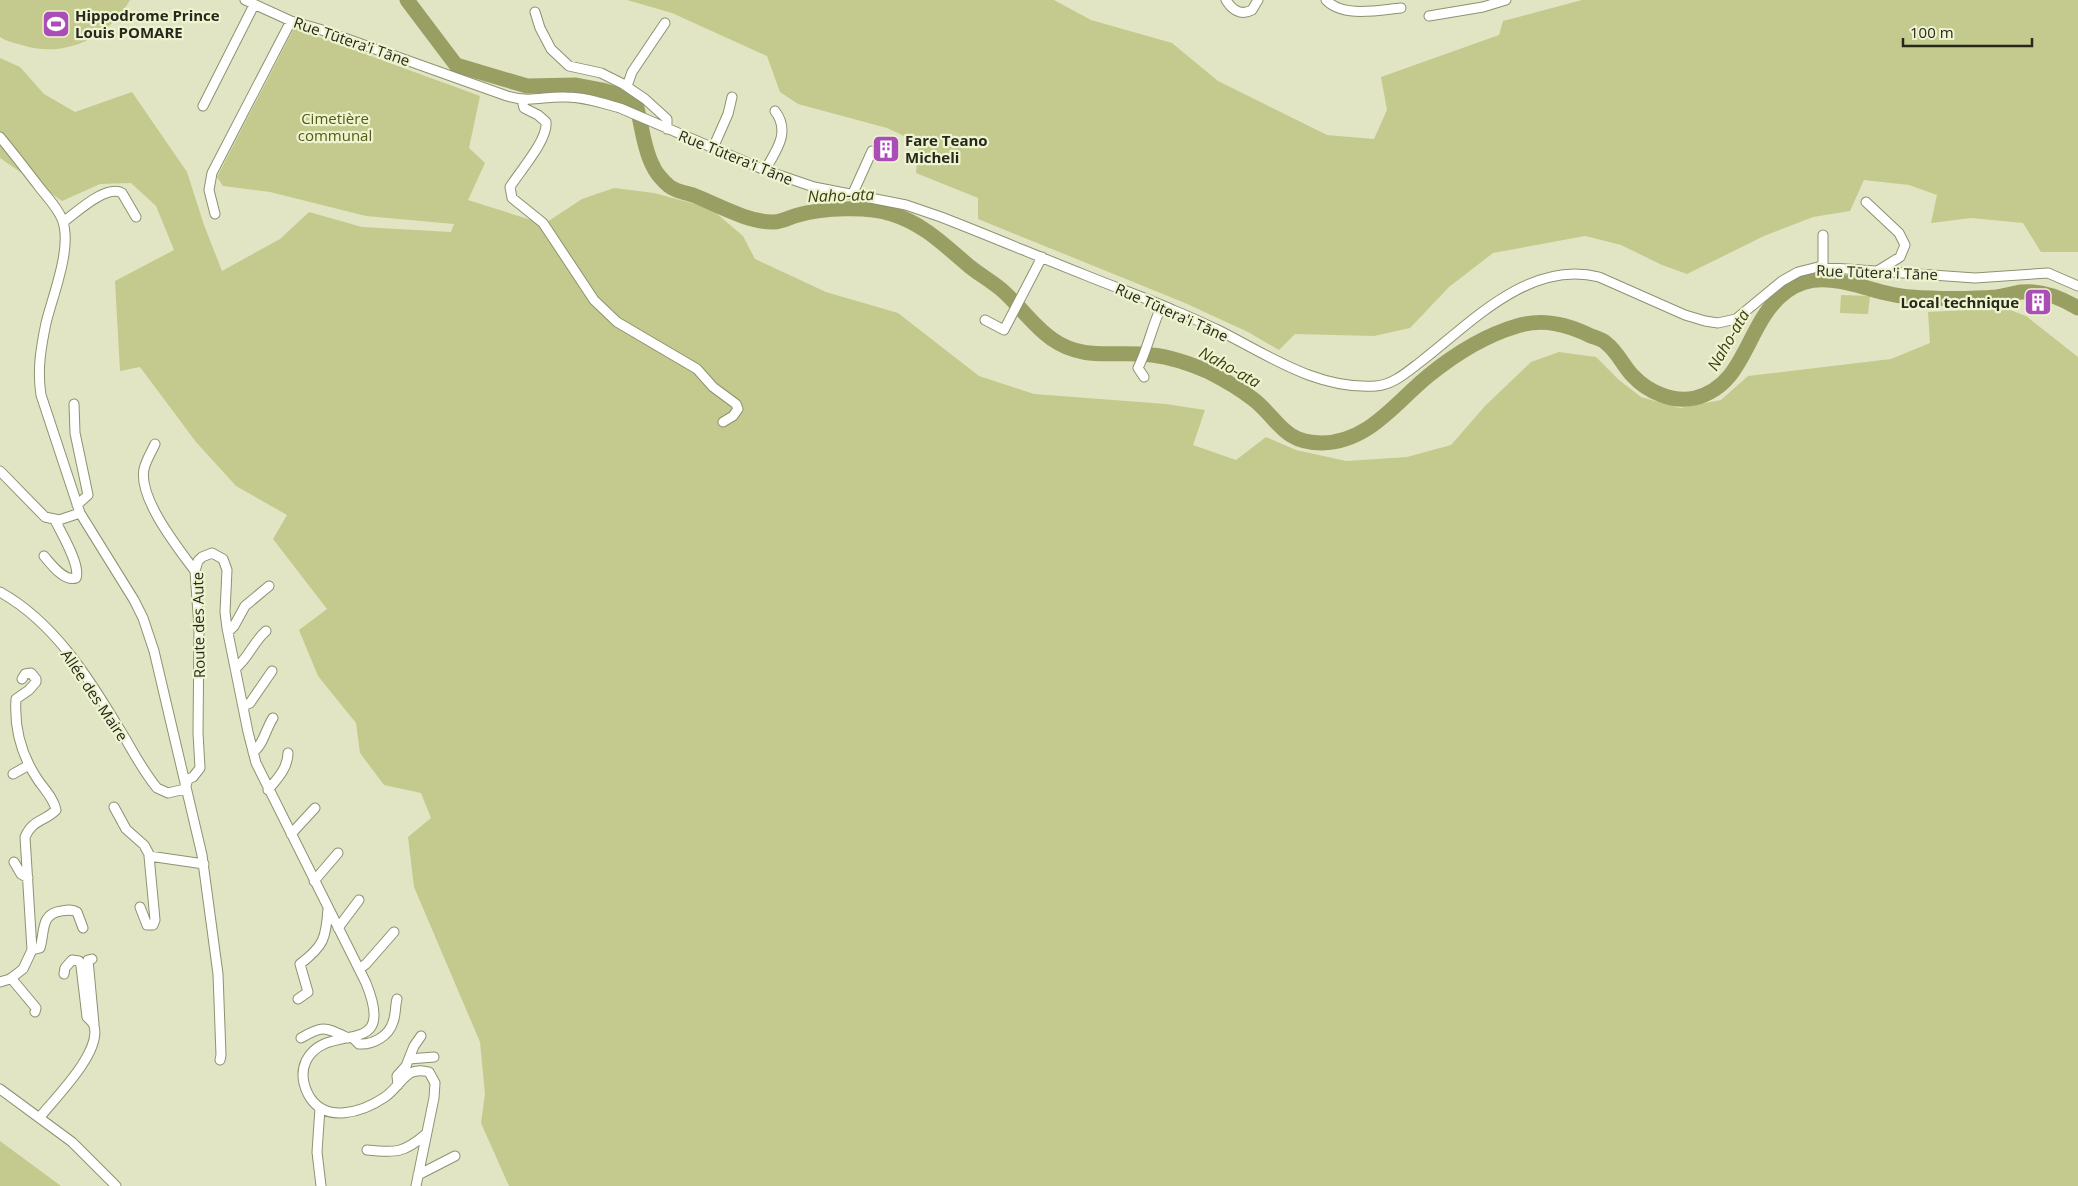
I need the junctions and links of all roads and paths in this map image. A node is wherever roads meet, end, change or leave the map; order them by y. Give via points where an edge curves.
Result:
1 (245, 0) edge
2 (1226, 0) edge
3 (1258, 0) edge
4 (1326, 0) edge
5 (1506, 0) edge
6 (254, 5) junction
7 (1401, 8) dead end
8 (535, 12) dead end
9 (1429, 16) dead end
10 (292, 21) junction
11 (665, 23) dead end
12 (627, 86) junction
13 (732, 97) dead end
14 (522, 100) junction
15 (203, 106) dead end
16 (776, 111) dead end
17 (667, 129) junction
18 (0, 137) edge
19 (713, 148) junction
20 (872, 151) dead end
21 (764, 170) junction
22 (853, 193) junction
23 (1866, 202) dead end
24 (215, 214) dead end
25 (136, 216) dead end
26 (63, 222) junction
27 (1823, 235) dead end
28 (1042, 257) junction
29 (1823, 267) junction
30 (1878, 270) junction
31 (2078, 286) edge
32 (1162, 305) junction
33 (985, 320) dead end
34 (1144, 377) dead end
35 (74, 404) dead end
36 (723, 422) dead end
37 (155, 444) dead end
38 (0, 471) edge
39 (78, 509) junction
40 (56, 520) junction
41 (44, 556) dead end
42 (195, 571) junction
43 (269, 586) dead end
44 (0, 592) edge
45 (266, 631) dead end
46 (228, 632) junction
47 (236, 668) junction
48 (272, 671) dead end
49 (22, 679) dead end
50 (243, 706) junction
51 (273, 718) dead end
52 (253, 752) junction
53 (288, 752) dead end
54 (28, 765) junction
55 (13, 774) dead end
56 (185, 789) junction
57 (268, 790) junction
58 (114, 807) dead end
59 (315, 808) dead end
60 (292, 834) junction
61 (338, 853) dead end
62 (150, 856) junction
63 (14, 862) dead end
64 (204, 864) junction
65 (28, 878) junction
66 (314, 881) junction
67 (359, 900) dead end
68 (140, 907) dead end
69 (328, 908) junction
70 (83, 928) dead end
71 (338, 928) junction
72 (394, 932) dead end
73 (32, 950) junction
74 (92, 958) dead end
75 (358, 969) junction
76 (64, 974) dead end
77 (12, 978) junction
78 (0, 982) edge
79 (298, 999) dead end
80 (397, 999) dead end
81 (35, 1012) dead end
82 (90, 1021) junction
83 (421, 1036) dead end
84 (301, 1038) dead end
85 (350, 1038) junction
86 (434, 1057) dead end
87 (409, 1059) junction
88 (220, 1060) dead end
89 (398, 1085) junction
90 (0, 1089) edge
91 (320, 1108) junction
92 (40, 1117) junction
93 (426, 1134) junction
94 (367, 1150) dead end
95 (455, 1156) dead end
96 (418, 1175) junction
97 (116, 1186) edge
98 (321, 1186) edge
99 (416, 1186) edge

1 - 6 street, Rue Tūtera'i Tāne
2 - 3 street via 1234,10 1243,13 1252,10
4 - 7 street via 1336,7 1354,11
5 - 9 street via 1483,8
6 - 10 street, Rue Tūtera'i Tāne
6 - 15 street
8 - 12 street via 551,49 569,66 601,73
10 - 14 street, Rue Tūtera'i Tāne
10 - 24 street via 212,173 210,190
11 - 12 street
12 - 17 street via 667,120
13 - 19 street
14 - 17 street, Rue Tūtera'i Tāne via 564,97 597,101
14 - 36 street via 524,108 538,115 546,126 542,139 510,187 512,198 543,223 594,300 617,322 697,368 736,404 738,408 733,416
16 - 21 street via 782,120 781,138
17 - 19 street, Rue Tūtera'i Tāne
18 - 26 street
19 - 21 street, Rue Tūtera'i Tāne
20 - 22 street
21 - 22 street, Rue Tūtera'i Tāne via 814,187
22 - 28 street, Rue Tūtera'i Tāne via 906,205
23 - 30 street via 1899,233 1905,244 1900,257
25 - 26 street via 118,191 108,192
26 - 39 street via 63,256 46,323 39,382 44,407
27 - 29 street
28 - 32 street, Rue Tūtera'i Tāne
28 - 33 street via 1004,330
29 - 30 street, Rue Tūtera'i Tāne
29 - 32 street, Rue Tūtera'i Tāne via 1798,272 1736,319 1718,323 1685,315 1599,277 1587,274 1550,278 1501,299 1410,370 1392,382 1377,386 1341,384 1309,376
30 - 31 street, Rue Tūtera'i Tāne via 1975,278 2048,273
32 - 34 street via 1138,368
35 - 39 street via 74,433 88,495
37 - 42 street via 144,468 144,484 150,502
38 - 40 street via 45,516
39 - 40 street
39 - 56 street via 143,618 159,671
40 - 41 street via 78,575 69,579
42 - 46 street, Route des Aute via 198,561 207,554 223,559 227,570 225,612
42 - 56 street, Route des Aute via 199,628 200,768 188,779
43 - 46 street via 245,606
44 - 56 street, Allée des Maire via 42,622 62,645 157,788 168,793
45 - 47 street via 246,660
46 - 47 street, Route des Aute
47 - 50 street, Route des Aute
48 - 50 street via 250,703
49 - 54 street via 31,673 36,679 29,690 16,698 17,733
50 - 52 street, Route des Aute
51 - 52 street via 259,747
52 - 57 street, Route des Aute
53 - 57 street via 285,767
54 - 55 street
54 - 65 street via 56,810 35,822 25,837
56 - 64 street
57 - 60 street, Route des Aute
58 - 62 street via 126,830 144,845
59 - 60 street
60 - 66 street, Route des Aute
61 - 66 street
62 - 64 street
62 - 68 street via 153,925 147,925
63 - 65 street via 20,874
64 - 88 street via 218,974
65 - 73 street
66 - 69 street, Route des Aute
67 - 71 street
69 - 71 street, Route des Aute
69 - 79 street via 325,939 300,964 308,992
70 - 73 street via 77,912 52,913 46,919 40,948
71 - 75 street, Route des Aute
72 - 75 street
73 - 77 street via 24,969
74 - 82 street via 88,960
75 - 85 street, Route des Aute via 372,998 375,1013 364,1034
76 - 82 street via 72,960 81,963
77 - 78 street
77 - 81 street via 32,1002
80 - 85 street via 394,1022 382,1037 366,1044
82 - 92 street via 94,1039 88,1055
83 - 87 street
84 - 85 street via 322,1028
85 - 91 street, Route des Aute via 326,1042 310,1055 305,1064 304,1084
86 - 87 street
87 - 89 street via 397,1076
89 - 91 street via 387,1096 356,1111 336,1113
89 - 93 street via 411,1072 429,1072 434,1078 434,1098
90 - 92 street
91 - 98 street via 317,1152
92 - 97 street via 72,1142
93 - 94 street via 405,1149
93 - 96 street
95 - 96 street
96 - 99 street

